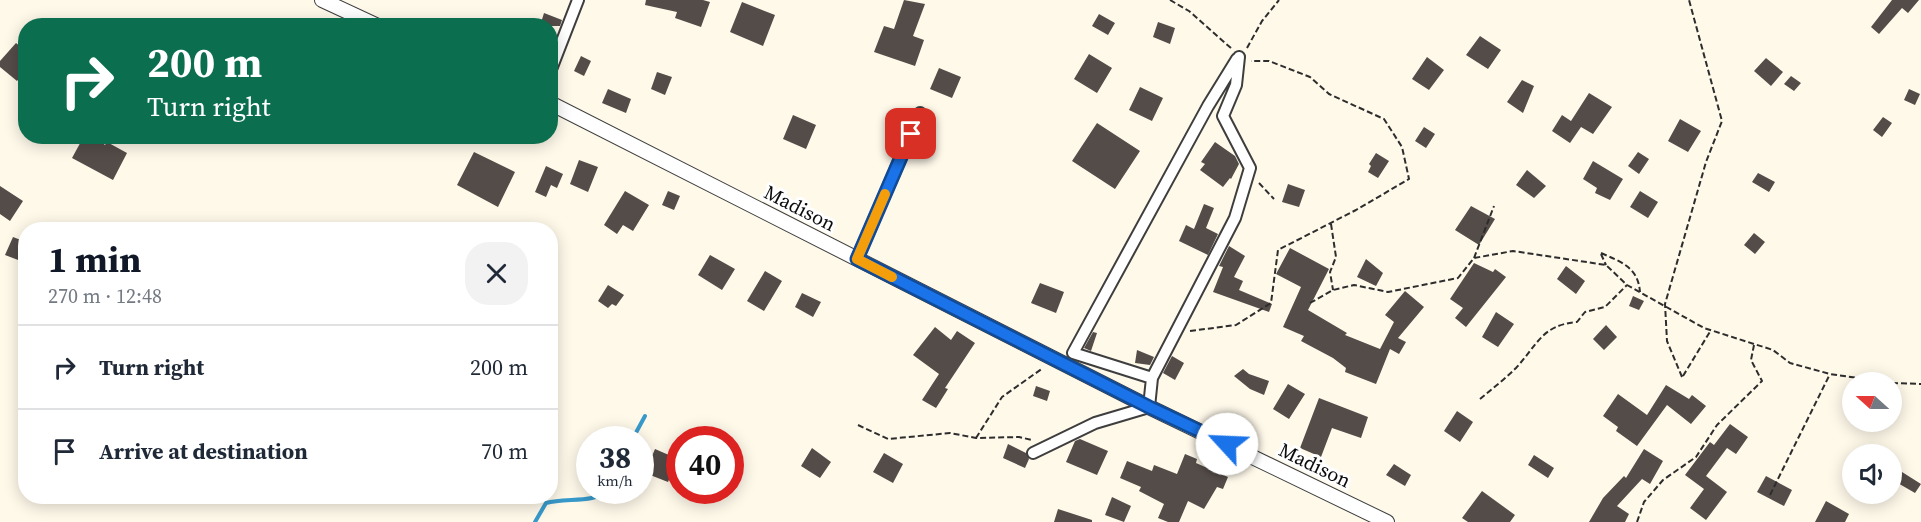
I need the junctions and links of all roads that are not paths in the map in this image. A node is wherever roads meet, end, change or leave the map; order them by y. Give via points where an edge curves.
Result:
1 (322, 0) edge
2 (578, 0) edge
3 (361, 18) edge
4 (558, 51) edge
5 (558, 108) edge
6 (920, 113) dead end
7 (857, 259) junction
8 (1152, 378) junction
9 (1149, 407) junction
10 (1033, 453) dead end
11 (1387, 522) edge

1 - 3 street
2 - 4 street
5 - 7 street, Madison
6 - 7 street
7 - 9 street, Madison
8 - 8 street via 1073,352 1239,57 1236,85 1222,116 1250,168 1235,218
8 - 9 street
9 - 10 street via 1095,423
9 - 11 street, Madison

